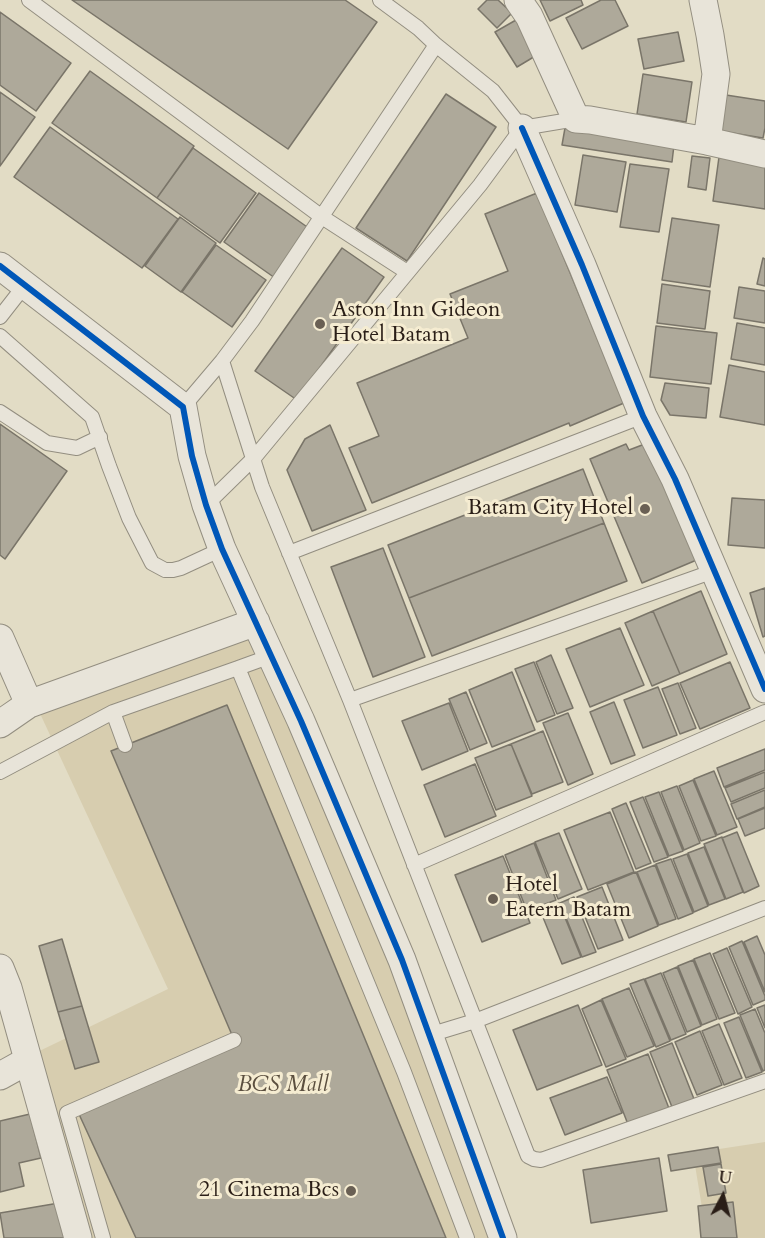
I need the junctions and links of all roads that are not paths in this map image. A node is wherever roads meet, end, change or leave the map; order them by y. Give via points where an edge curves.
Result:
1 (29, 0) edge
2 (380, 0) edge
3 (518, 0) edge
4 (703, 0) edge
5 (436, 45) junction
6 (576, 119) junction
7 (522, 128) junction
8 (707, 141) junction
9 (765, 154) edge
10 (322, 217) junction
11 (0, 266) edge
12 (407, 272) junction
13 (25, 285) junction
14 (0, 317) edge
15 (0, 336) edge
16 (222, 361) junction
17 (183, 407) junction
18 (0, 412) edge
19 (643, 416) junction
20 (100, 437) junction
21 (254, 458) junction
22 (206, 506) junction
23 (222, 549) junction
24 (289, 553) junction
25 (714, 571) junction
26 (255, 622) junction
27 (0, 638) edge
28 (271, 656) junction
29 (238, 668) junction
30 (765, 689) edge
31 (350, 700) junction
32 (29, 704) junction
33 (113, 712) junction
34 (765, 712) edge
35 (0, 724) edge
36 (125, 745) dead end
37 (0, 772) edge
38 (414, 865) junction
39 (765, 908) edge
40 (0, 968) edge
41 (475, 1021) junction
42 (429, 1035) junction
43 (234, 1040) dead end
44 (27, 1061) junction
45 (0, 1076) edge
46 (765, 1081) edge
47 (78, 1238) edge
48 (103, 1238) edge
49 (467, 1238) edge
50 (503, 1238) edge

1 - 10 lane
2 - 5 lane
3 - 6 street
4 - 8 street via 716,74
5 - 7 lane via 494,91
5 - 10 lane
6 - 7 lane
6 - 8 street
7 - 12 lane
7 - 19 street
8 - 9 street
10 - 12 lane
10 - 16 lane
11 - 13 street
12 - 21 lane
13 - 14 lane
13 - 17 street
15 - 20 lane via 92,417
16 - 17 lane
16 - 21 lane
17 - 22 street
18 - 20 lane via 47,443 77,448
19 - 24 lane
19 - 25 street
20 - 23 lane via 129,518 152,563 173,570
21 - 22 lane
21 - 24 lane
22 - 23 street
23 - 26 street
24 - 31 lane
25 - 30 street
25 - 31 lane
26 - 28 street
26 - 32 street
27 - 32 street
28 - 29 lane
28 - 42 street via 393,938
29 - 33 lane
29 - 49 lane
31 - 38 lane
32 - 35 street
33 - 36 lane
33 - 37 lane
34 - 38 lane
38 - 41 lane
39 - 41 lane
40 - 44 street
41 - 42 lane
41 - 46 lane via 528,1156 534,1160
42 - 50 street
43 - 48 lane via 67,1113
44 - 45 street
44 - 47 street

